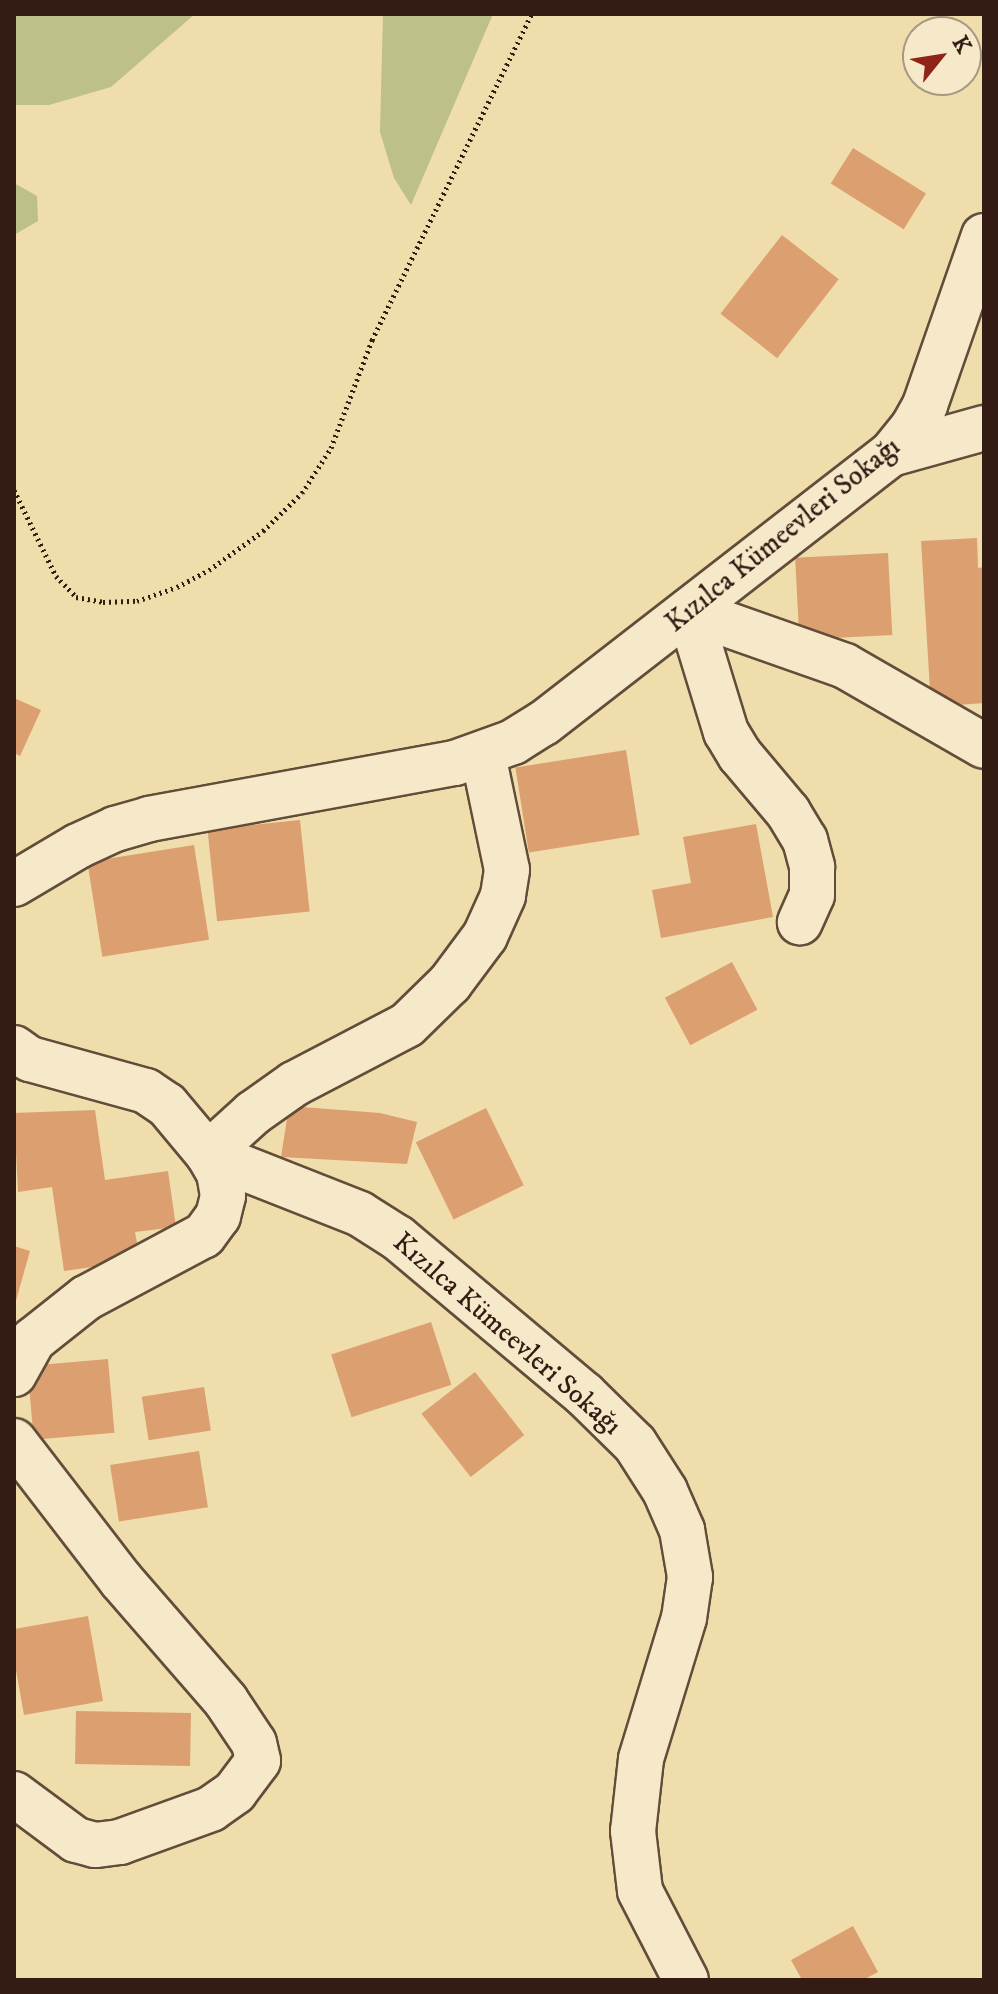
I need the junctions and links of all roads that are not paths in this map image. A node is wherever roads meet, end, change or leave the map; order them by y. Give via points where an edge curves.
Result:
1 (984, 236) edge
2 (984, 428) edge
3 (891, 454) junction
4 (689, 611) junction
5 (984, 746) edge
6 (483, 755) junction
7 (14, 884) edge
8 (800, 922) dead end
9 (14, 1048) edge
10 (208, 1154) junction
11 (14, 1374) edge
12 (14, 1441) edge
13 (14, 1794) edge
14 (686, 1980) edge

1 - 3 street, Kızılca Kümeevleri Sokağı via 925,405
2 - 3 street
3 - 4 street, Kızılca Kümeevleri Sokağı
4 - 5 street via 845,666
4 - 6 street, Kızılca Kümeevleri Sokağı via 544,723
4 - 8 street via 726,732 805,840 812,895
6 - 7 street, Kızılca Kümeevleri Sokağı via 149,819 78,846
6 - 10 street via 507,870 503,896 485,936 450,983 407,1025 294,1084
9 - 10 street, Kızılca Kümeevleri Sokağı via 30,1059 146,1091 167,1105
10 - 11 street, Kızılca Kümeevleri Sokağı via 223,1196 218,1216 204,1235 86,1298 33,1340
10 - 14 street, Kızılca Kümeevleri Sokağı via 360,1214 398,1238 584,1394 635,1444 665,1491 682,1530 690,1577 684,1618 641,1759 633,1831 640,1891
12 - 13 street via 121,1580 226,1701 254,1743 258,1761 235,1792 211,1809 120,1842 95,1845 76,1840

